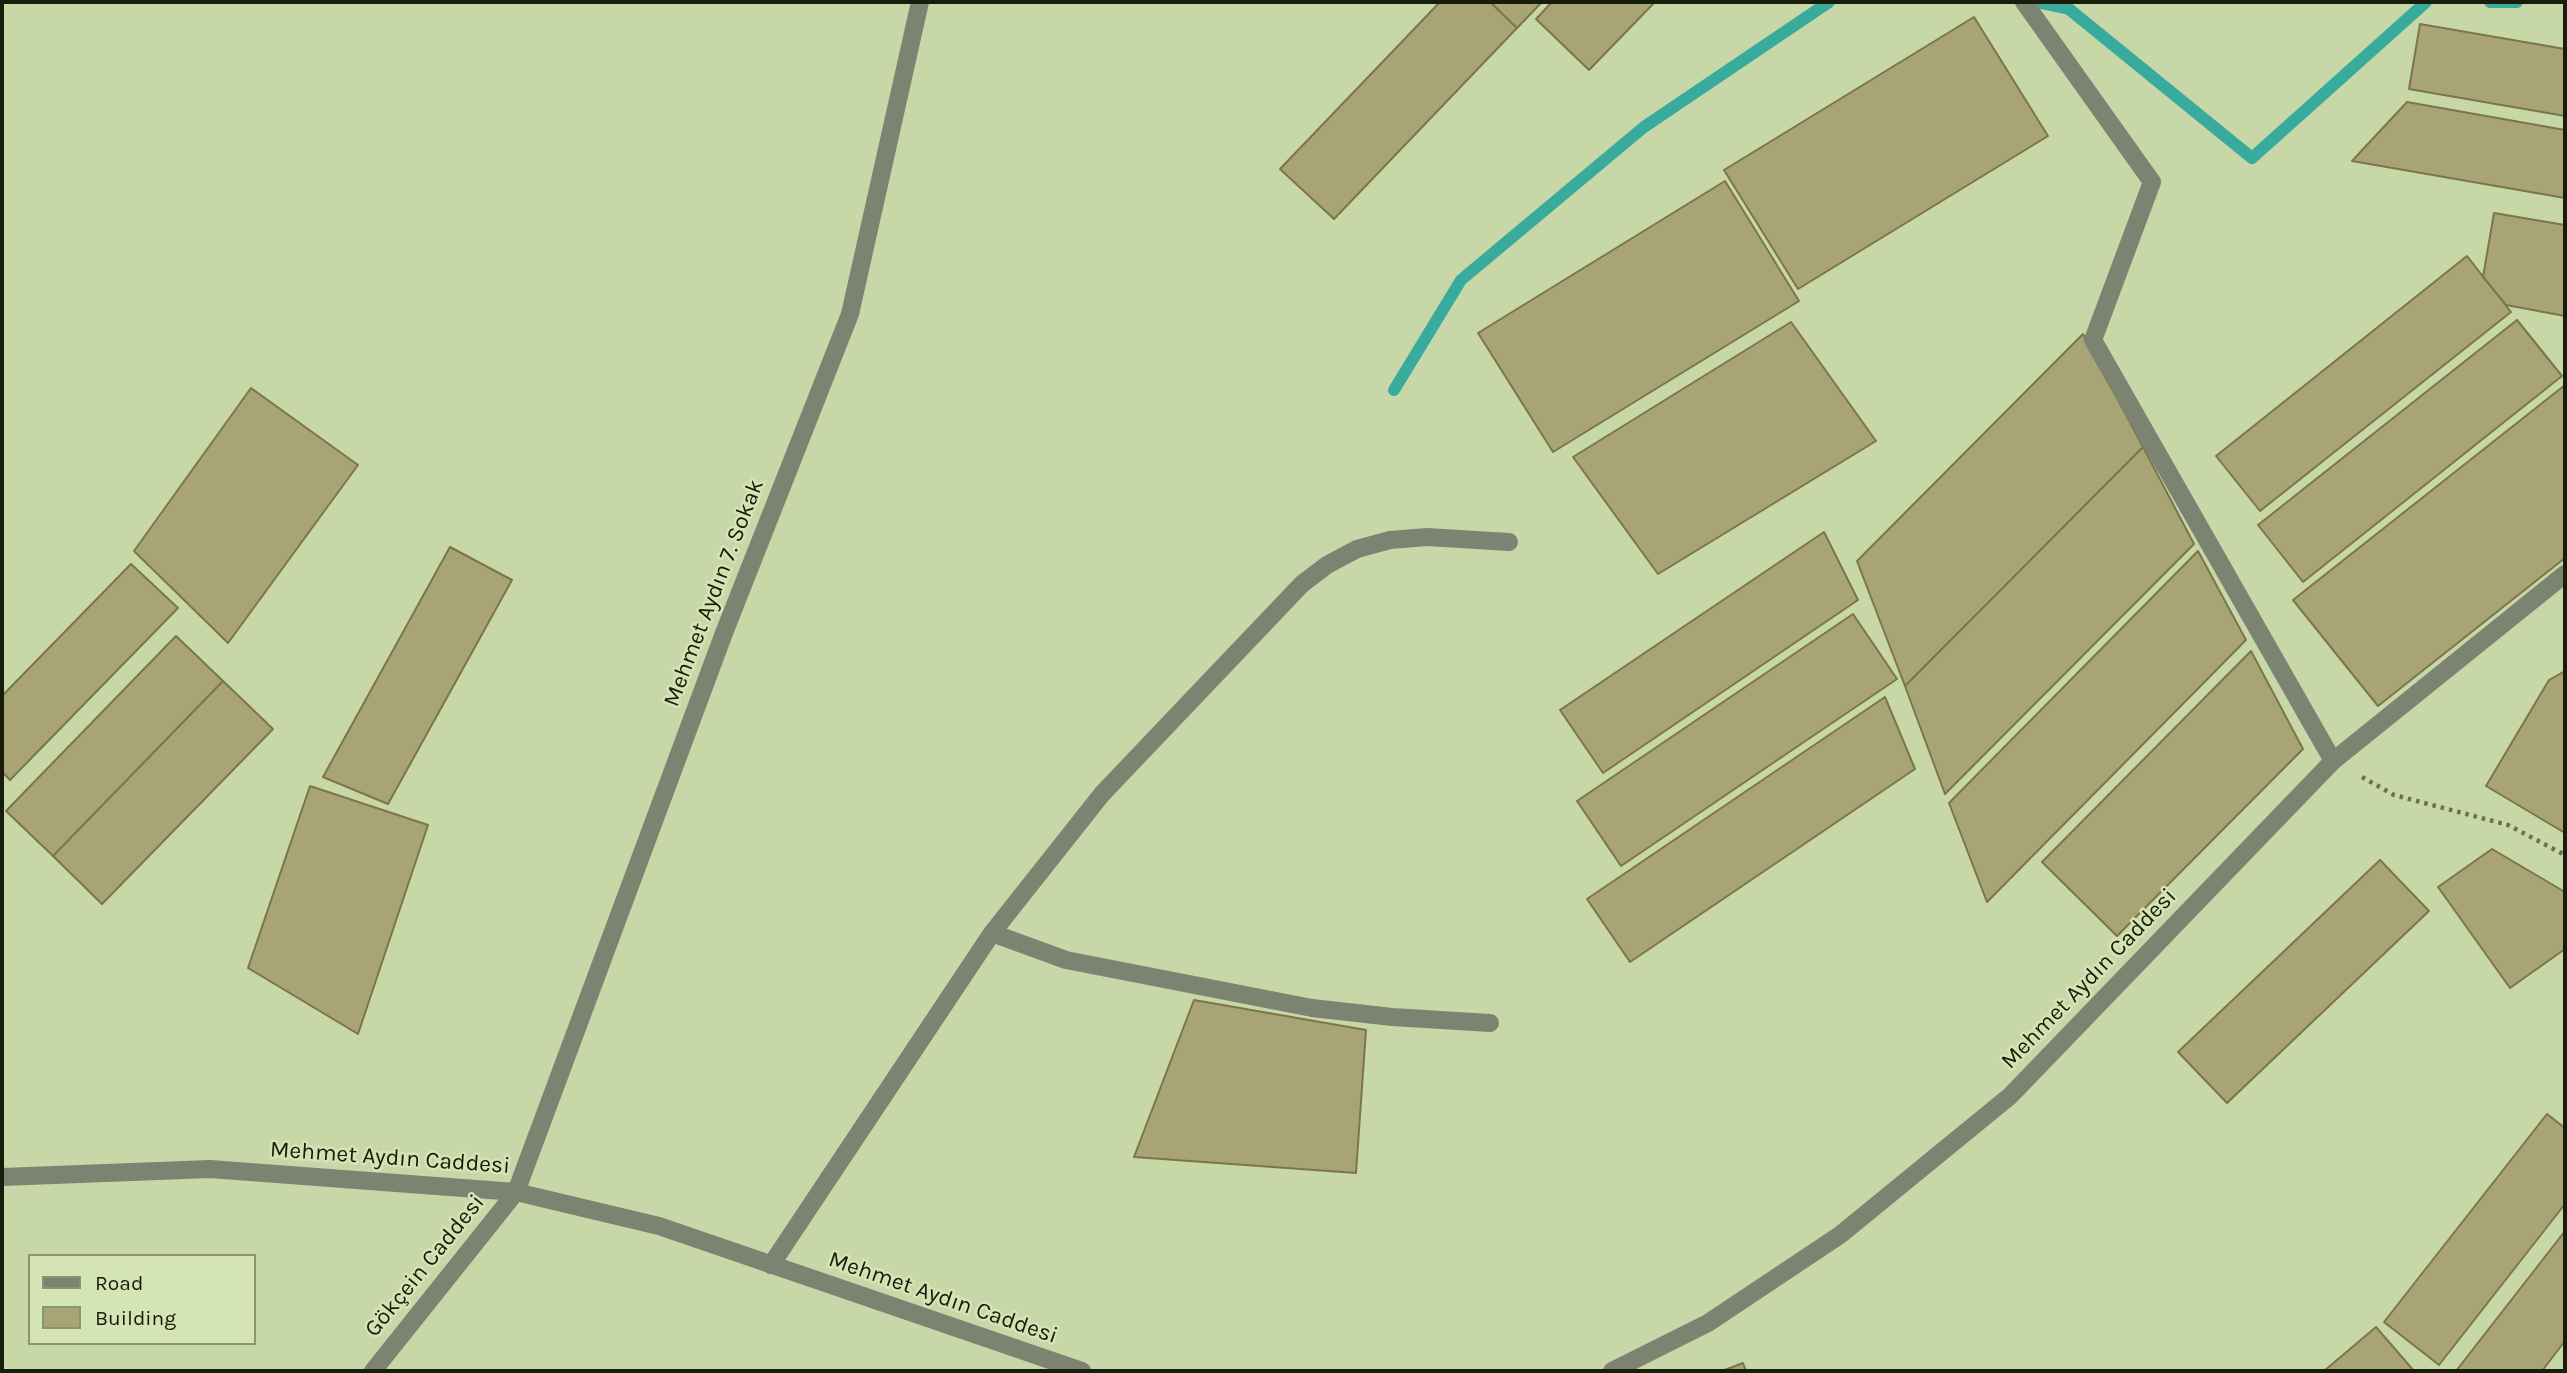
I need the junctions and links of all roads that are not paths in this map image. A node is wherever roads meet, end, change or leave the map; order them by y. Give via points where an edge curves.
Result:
1 (920, 2) edge
2 (2026, 3) edge
3 (1509, 542) dead end
4 (2565, 574) edge
5 (2333, 761) junction
6 (992, 933) junction
7 (1490, 1023) dead end
8 (2, 1177) edge
9 (516, 1192) junction
10 (771, 1265) junction
11 (373, 1371) edge
12 (1082, 1371) edge
13 (1612, 1371) edge

1 - 9 street, Mehmet Aydın 7. Sokak via 850,314 724,634
2 - 5 street via 2152,182 2093,340
3 - 6 street via 1427,537 1390,540 1357,549 1326,565 1302,584 1102,794
4 - 5 street, Mehmet Aydın Caddesi
5 - 13 street, Mehmet Aydın Caddesi via 2010,1096 1840,1235 1708,1323
6 - 7 street via 1066,960 1312,1008
6 - 10 street
8 - 9 street, Mehmet Aydın Caddesi via 210,1169
9 - 10 street, Mehmet Aydın Caddesi via 659,1226
9 - 11 street, Gökçein Caddesi
10 - 12 street, Mehmet Aydın Caddesi

